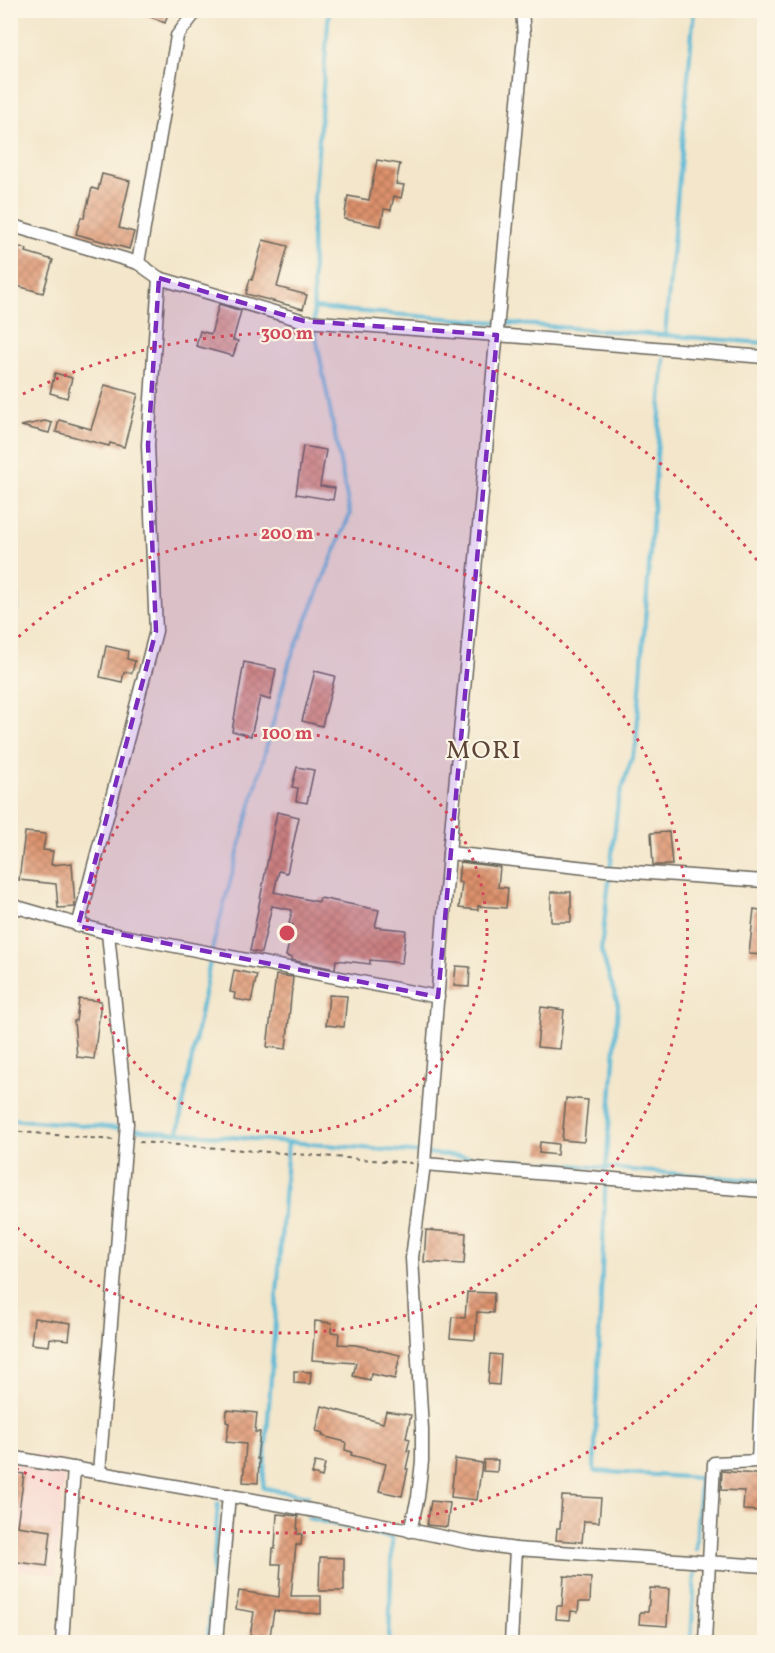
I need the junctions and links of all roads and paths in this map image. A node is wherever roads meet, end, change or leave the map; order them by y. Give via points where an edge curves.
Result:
1 (197, 10) edge
2 (522, 10) edge
3 (10, 225) edge
4 (138, 263) junction
5 (159, 278) junction
6 (497, 334) junction
7 (765, 357) edge
8 (449, 853) junction
9 (765, 881) edge
10 (10, 905) edge
11 (78, 926) junction
12 (108, 933) junction
13 (438, 996) junction
14 (10, 1131) edge
15 (126, 1132) junction
16 (424, 1164) junction
17 (765, 1191) edge
18 (765, 1327) edge
19 (10, 1457) edge
20 (74, 1468) junction
21 (99, 1473) junction
22 (229, 1495) junction
23 (410, 1531) junction
24 (516, 1549) junction
25 (708, 1562) junction
26 (765, 1566) edge
27 (62, 1642) edge
28 (216, 1642) edge
29 (511, 1642) edge
30 (705, 1642) edge

1 - 4 street via 177,36
2 - 6 street via 524,36
3 - 4 street
4 - 5 street
5 - 6 street via 304,321
5 - 11 street via 148,445 156,631
6 - 7 street
6 - 8 street
8 - 9 street via 611,871
8 - 13 street
10 - 11 street
11 - 12 street
12 - 13 street
12 - 15 street
13 - 16 street
14 - 15 path
15 - 16 path via 290,1154
15 - 21 street
16 - 17 street
16 - 23 street via 412,1258 422,1461
18 - 25 street via 758,1461 714,1463
19 - 20 street
20 - 21 street
20 - 27 street
21 - 22 street
22 - 23 street
22 - 28 street
23 - 24 street
24 - 25 street
24 - 29 street
25 - 26 street
25 - 30 street

